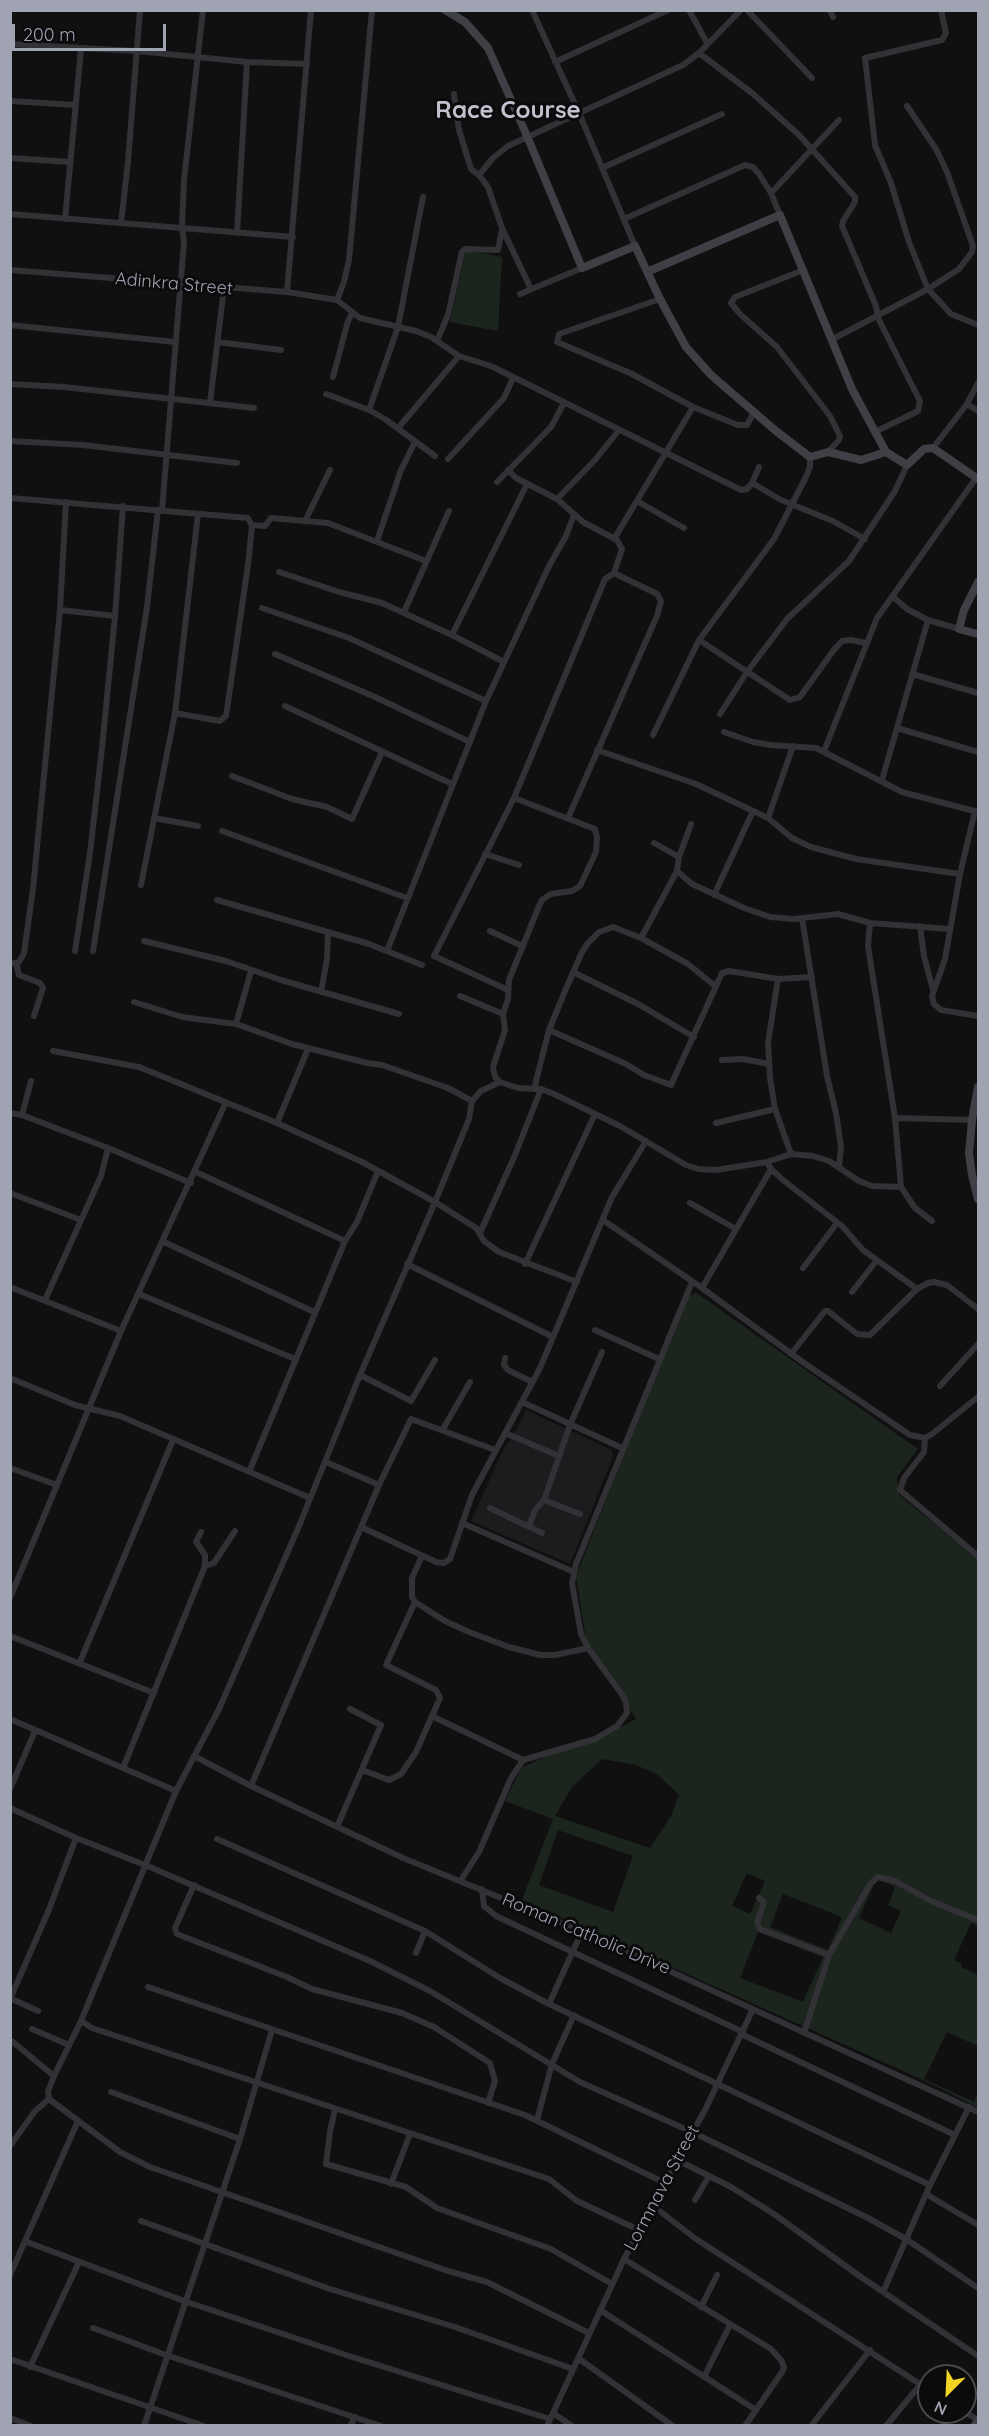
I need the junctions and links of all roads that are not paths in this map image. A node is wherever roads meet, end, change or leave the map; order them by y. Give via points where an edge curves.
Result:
1 (140, 10) edge
2 (203, 10) edge
3 (311, 10) edge
4 (372, 10) edge
5 (445, 10) edge
6 (532, 10) edge
7 (668, 10) edge
8 (689, 10) edge
9 (741, 10) edge
10 (747, 10) edge
11 (941, 10) edge
12 (708, 43) junction
13 (10, 44) edge
14 (81, 49) junction
15 (138, 51) junction
16 (699, 53) junction
17 (196, 56) junction
18 (247, 62) junction
19 (555, 63) junction
20 (307, 64) junction
21 (812, 78) dead end
22 (454, 94) dead end
23 (10, 101) edge
24 (75, 105) junction
25 (907, 106) dead end
26 (579, 113) junction
27 (722, 114) dead end
28 (840, 120) dead end
29 (527, 135) junction
30 (813, 149) junction
31 (10, 158) edge
32 (70, 162) junction
33 (602, 168) junction
34 (479, 175) junction
35 (771, 193) junction
36 (423, 197) dead end
37 (10, 214) edge
38 (780, 215) junction
39 (65, 219) junction
40 (624, 219) junction
41 (120, 224) junction
42 (182, 227) junction
43 (502, 228) junction
44 (237, 233) junction
45 (293, 237) junction
46 (635, 246) junction
47 (582, 268) junction
48 (10, 270) edge
49 (801, 271) junction
50 (647, 272) junction
51 (179, 285) junction
52 (224, 288) junction
53 (531, 289) junction
54 (928, 289) junction
55 (287, 292) junction
56 (520, 294) dead end
57 (660, 299) junction
58 (337, 300) junction
59 (351, 313) junction
60 (877, 314) junction
61 (10, 325) edge
62 (978, 325) edge
63 (398, 327) junction
64 (831, 340) junction
65 (437, 341) junction
66 (175, 342) junction
67 (217, 342) junction
68 (281, 350) dead end
69 (459, 356) junction
70 (333, 377) dead end
71 (513, 378) junction
72 (978, 383) edge
73 (10, 384) edge
74 (326, 394) dead end
75 (171, 398) junction
76 (210, 403) junction
77 (564, 403) junction
78 (967, 404) junction
79 (693, 407) junction
80 (254, 408) dead end
81 (369, 410) junction
82 (978, 411) edge
83 (754, 412) junction
84 (399, 427) junction
85 (619, 429) junction
86 (875, 432) junction
87 (10, 441) edge
88 (415, 442) junction
89 (933, 448) junction
90 (828, 452) junction
91 (886, 452) junction
92 (665, 453) junction
93 (167, 454) junction
94 (435, 456) dead end
95 (810, 457) junction
96 (448, 459) dead end
97 (237, 463) dead end
98 (907, 465) junction
99 (759, 467) dead end
100 (330, 470) dead end
101 (508, 470) junction
102 (977, 479) edge
103 (497, 482) dead end
104 (752, 483) junction
105 (527, 484) junction
106 (10, 498) edge
107 (556, 499) junction
108 (637, 501) junction
109 (66, 502) junction
110 (791, 504) junction
111 (123, 506) junction
112 (160, 510) junction
113 (449, 511) dead end
114 (198, 514) junction
115 (574, 515) junction
116 (305, 520) junction
117 (253, 525) junction
118 (684, 528) dead end
119 (614, 539) junction
120 (865, 539) junction
121 (377, 541) junction
122 (426, 561) junction
123 (279, 572) dead end
124 (614, 573) junction
125 (978, 582) edge
126 (893, 597) junction
127 (262, 608) dead end
128 (60, 610) junction
129 (404, 612) junction
130 (115, 616) junction
131 (928, 620) junction
132 (959, 629) junction
133 (978, 634) edge
134 (452, 635) junction
135 (699, 640) junction
136 (866, 643) junction
137 (275, 654) dead end
138 (504, 662) junction
139 (747, 672) junction
140 (912, 674) junction
141 (978, 693) edge
142 (486, 701) junction
143 (285, 706) dead end
144 (175, 713) junction
145 (720, 714) dead end
146 (897, 728) junction
147 (724, 732) dead end
148 (653, 735) dead end
149 (470, 742) junction
150 (793, 746) junction
151 (597, 750) junction
152 (824, 751) junction
153 (382, 752) junction
154 (978, 752) edge
155 (232, 776) dead end
156 (882, 780) junction
157 (452, 784) junction
158 (514, 798) junction
159 (753, 811) junction
160 (977, 812) edge
161 (154, 818) junction
162 (568, 818) junction
163 (768, 818) junction
164 (691, 824) dead end
165 (198, 826) dead end
166 (222, 831) dead end
167 (654, 843) dead end
168 (485, 854) junction
169 (679, 856) junction
170 (519, 865) dead end
171 (677, 871) junction
172 (960, 874) junction
173 (141, 885) dead end
174 (714, 895) junction
175 (407, 898) junction
176 (217, 900) dead end
177 (802, 918) junction
178 (870, 923) junction
179 (920, 926) junction
180 (950, 929) junction
181 (490, 931) dead end
182 (328, 932) junction
183 (641, 938) junction
184 (144, 941) dead end
185 (522, 946) junction
186 (75, 951) dead end
187 (93, 951) dead end
188 (387, 951) junction
189 (13, 964) edge
190 (422, 965) dead end
191 (251, 971) junction
192 (573, 972) junction
193 (812, 977) junction
194 (778, 979) junction
195 (715, 986) junction
196 (508, 990) junction
197 (933, 991) junction
198 (321, 992) junction
199 (460, 996) dead end
200 (134, 1002) dead end
201 (399, 1014) dead end
202 (503, 1014) junction
203 (34, 1016) dead end
204 (978, 1016) edge
205 (236, 1024) junction
206 (549, 1030) junction
207 (694, 1037) junction
208 (308, 1049) junction
209 (53, 1051) dead end
210 (722, 1060) dead end
211 (769, 1064) junction
212 (31, 1081) dead end
213 (500, 1082) junction
214 (978, 1087) edge
215 (538, 1089) junction
216 (472, 1101) junction
217 (226, 1102) junction
218 (776, 1109) junction
219 (10, 1113) edge
220 (595, 1113) junction
221 (21, 1115) junction
222 (895, 1118) junction
223 (972, 1120) junction
224 (278, 1123) junction
225 (716, 1123) dead end
226 (646, 1141) junction
227 (108, 1148) junction
228 (791, 1154) junction
229 (767, 1162) junction
230 (974, 1163) edge
231 (839, 1167) junction
232 (771, 1169) junction
233 (378, 1171) junction
234 (196, 1172) junction
235 (190, 1183) junction
236 (901, 1187) junction
237 (10, 1193) edge
238 (978, 1199) edge
239 (435, 1202) junction
240 (690, 1203) dead end
241 (81, 1220) junction
242 (603, 1220) junction
243 (932, 1221) dead end
244 (837, 1223) junction
245 (736, 1229) junction
246 (480, 1233) junction
247 (345, 1241) junction
248 (164, 1242) junction
249 (877, 1260) junction
250 (407, 1264) junction
251 (525, 1264) junction
252 (803, 1268) dead end
253 (577, 1282) junction
254 (692, 1282) junction
255 (10, 1287) edge
256 (702, 1288) junction
257 (918, 1289) junction
258 (852, 1292) dead end
259 (139, 1294) junction
260 (45, 1300) junction
261 (978, 1309) edge
262 (315, 1312) junction
263 (596, 1330) dead end
264 (121, 1331) junction
265 (553, 1337) junction
266 (978, 1344) edge
267 (602, 1352) dead end
268 (791, 1354) junction
269 (505, 1358) dead end
270 (295, 1359) junction
271 (659, 1359) junction
272 (435, 1360) dead end
273 (360, 1375) junction
274 (10, 1378) edge
275 (470, 1382) dead end
276 (532, 1382) junction
277 (940, 1386) dead end
278 (978, 1397) edge
279 (522, 1402) junction
280 (88, 1410) junction
281 (570, 1425) junction
282 (442, 1429) junction
283 (505, 1433) junction
284 (925, 1438) junction
285 (173, 1440) junction
286 (622, 1449) junction
287 (495, 1450) junction
288 (559, 1456) junction
289 (326, 1462) junction
290 (10, 1468) edge
291 (249, 1472) junction
292 (57, 1485) junction
293 (379, 1485) junction
294 (310, 1498) junction
295 (544, 1500) junction
296 (490, 1508) dead end
297 (580, 1514) dead end
298 (462, 1523) junction
299 (529, 1526) junction
300 (361, 1527) junction
301 (235, 1531) dead end
302 (201, 1532) dead end
303 (542, 1533) dead end
304 (422, 1556) junction
305 (978, 1556) edge
306 (205, 1566) junction
307 (574, 1572) junction
308 (10, 1598) edge
309 (415, 1602) junction
310 (10, 1636) edge
311 (588, 1648) junction
312 (80, 1662) junction
313 (154, 1693) junction
314 (350, 1709) dead end
315 (432, 1716) junction
316 (10, 1719) edge
317 (35, 1731) junction
318 (194, 1756) junction
319 (523, 1760) junction
320 (123, 1768) junction
321 (362, 1770) junction
322 (251, 1786) junction
323 (10, 1789) edge
324 (176, 1791) junction
325 (10, 1808) edge
326 (337, 1827) junction
327 (76, 1838) junction
328 (217, 1839) dead end
329 (146, 1865) junction
330 (461, 1880) junction
331 (194, 1885) junction
332 (482, 1889) junction
333 (759, 1898) dead end
334 (978, 1920) edge
335 (425, 1930) junction
336 (582, 1931) junction
337 (573, 1951) junction
338 (416, 1953) dead end
339 (829, 1956) junction
340 (148, 1987) dead end
341 (11, 1999) edge
342 (549, 2004) junction
343 (753, 2009) junction
344 (38, 2011) dead end
345 (574, 2015) junction
346 (81, 2021) junction
347 (32, 2029) dead end
348 (272, 2030) junction
349 (742, 2033) junction
350 (804, 2033) junction
351 (13, 2042) dead end
352 (69, 2045) junction
353 (552, 2064) junction
354 (54, 2076) junction
355 (718, 2083) junction
356 (257, 2084) junction
357 (111, 2092) dead end
358 (49, 2099) junction
359 (488, 2103) junction
360 (969, 2107) junction
361 (335, 2109) junction
362 (978, 2112) edge
363 (537, 2120) junction
364 (78, 2121) junction
365 (692, 2132) junction
366 (410, 2134) junction
367 (955, 2135) junction
368 (240, 2139) junction
369 (10, 2146) edge
370 (677, 2160) junction
371 (709, 2176) junction
372 (665, 2183) junction
373 (391, 2184) junction
374 (930, 2186) junction
375 (222, 2192) junction
376 (926, 2194) junction
377 (695, 2200) dead end
378 (652, 2205) junction
379 (141, 2221) dead end
380 (978, 2225) edge
381 (639, 2230) junction
382 (906, 2239) junction
383 (27, 2242) junction
384 (204, 2244) junction
385 (624, 2259) junction
386 (79, 2262) junction
387 (10, 2275) edge
388 (717, 2275) dead end
389 (612, 2284) junction
390 (978, 2288) edge
391 (883, 2292) junction
392 (184, 2301) junction
393 (701, 2307) junction
394 (600, 2310) junction
395 (730, 2325) junction
396 (93, 2328) dead end
397 (589, 2333) junction
398 (870, 2350) junction
399 (166, 2355) junction
400 (978, 2356) edge
401 (578, 2358) junction
402 (10, 2359) edge
403 (30, 2367) junction
404 (573, 2369) junction
405 (704, 2377) junction
406 (917, 2383) edge
407 (917, 2389) edge
408 (151, 2406) junction
409 (756, 2410) junction
410 (552, 2416) junction
411 (355, 2417) junction
412 (10, 2418) edge
413 (978, 2420) edge
414 (32, 2426) edge
415 (144, 2426) edge
416 (204, 2426) edge
417 (350, 2426) edge
418 (381, 2426) edge
419 (547, 2426) edge
420 (572, 2426) edge
421 (673, 2426) edge
422 (745, 2426) edge
423 (811, 2426) edge
424 (886, 2426) edge
425 (974, 2426) edge

1 - 15 street
2 - 17 street
3 - 20 street
4 - 58 street via 349,260
5 - 29 street via 465,22 488,48
6 - 19 street
7 - 19 street
8 - 12 street
9 - 12 street
10 - 21 street
11 - 54 street via 946,33 942,40 865,58 875,145
12 - 16 street
13 - 14 street
14 - 15 street
14 - 24 street
15 - 17 street
15 - 41 street
16 - 26 street via 683,65
16 - 30 street via 752,93
17 - 18 street
17 - 42 street
18 - 20 street
18 - 44 street
19 - 26 street
20 - 45 street
22 - 34 street via 459,130 471,169
23 - 24 street
24 - 32 street
25 - 54 street via 940,157 973,246 959,269
26 - 29 street
26 - 33 street
27 - 33 street
28 - 30 street
29 - 34 street via 501,150
29 - 47 street
30 - 35 street
30 - 60 street via 855,197 842,226
31 - 32 street
32 - 39 street
33 - 40 street
34 - 43 street via 488,187
35 - 38 street
35 - 40 street via 756,169 745,165
36 - 63 street
37 - 39 street
38 - 49 street
38 - 50 street
39 - 41 street
40 - 46 street
41 - 42 street
42 - 44 street
42 - 51 street
43 - 53 street
43 - 65 street via 498,250 462,252 448,315
44 - 45 street
45 - 55 street
46 - 47 street
46 - 50 street
47 - 53 street
48 - 51 street, Adinkra Street
49 - 64 street
49 - 90 street via 735,297 731,303 777,347 830,416 840,436
50 - 57 street
51 - 52 street, Adinkra Street
51 - 66 street
52 - 55 street, Adinkra Street
52 - 67 street
53 - 56 street
54 - 60 street
54 - 62 street via 951,314
55 - 58 street, Adinkra Street
57 - 79 street via 560,334 556,339
57 - 83 street via 680,338 699,362
58 - 59 street
59 - 63 street
59 - 70 street
60 - 64 street
60 - 86 street via 920,401 918,411
61 - 66 street
63 - 65 street
63 - 81 street
64 - 86 street
65 - 69 street
66 - 75 street
67 - 68 street
67 - 76 street
69 - 71 street
69 - 84 street
71 - 77 street
71 - 96 street via 504,398
72 - 78 street
73 - 75 street
74 - 81 street
75 - 76 street
75 - 93 street
76 - 80 street
77 - 85 street
77 - 101 street via 551,426
78 - 82 street
78 - 89 street
79 - 83 street via 743,426
79 - 92 street
81 - 84 street
83 - 95 street
84 - 88 street
85 - 92 street
85 - 107 street
86 - 91 street
87 - 93 street
88 - 94 street
88 - 121 street
89 - 98 street via 924,449
89 - 102 street
90 - 91 street via 861,460
90 - 95 street
91 - 98 street
92 - 104 street via 741,490
92 - 108 street
93 - 97 street
93 - 112 street
95 - 110 street via 806,477
98 - 120 street
99 - 104 street
100 - 116 street
101 - 103 street
101 - 105 street
102 - 126 street
104 - 110 street
105 - 107 street
105 - 134 street
106 - 109 street
107 - 115 street
108 - 118 street
108 - 119 street
109 - 111 street
109 - 128 street
110 - 120 street
110 - 135 street via 768,547
111 - 112 street
111 - 130 street
112 - 114 street
112 - 187 street
113 - 122 street
114 - 117 street via 248,518
114 - 144 street
115 - 119 street
115 - 138 street
116 - 117 street via 271,518 264,526
116 - 121 street via 328,523
117 - 144 street via 226,716 220,721
119 - 124 street via 622,549
120 - 139 street via 842,570 788,618
121 - 122 street
122 - 129 street
123 - 129 street
124 - 151 street via 657,594 661,601
124 - 158 street via 605,579
125 - 132 street
126 - 131 street
126 - 136 street via 877,618
127 - 142 street via 355,640
128 - 130 street
128 - 189 street via 33,889 24,952 21,960
129 - 134 street
130 - 186 street via 90,853
131 - 132 street
131 - 140 street
132 - 133 street
134 - 138 street
135 - 139 street
135 - 148 street
136 - 139 street via 846,640 838,645 795,699 786,698
136 - 152 street
137 - 149 street
138 - 142 street
139 - 145 street
140 - 141 street
140 - 146 street
142 - 149 street
143 - 153 street
144 - 161 street
146 - 154 street
146 - 156 street
147 - 150 street via 753,742
149 - 157 street
150 - 152 street
150 - 163 street
151 - 159 street via 681,778
151 - 162 street
152 - 156 street
153 - 155 street via 352,819
153 - 157 street
156 - 160 street via 914,796
157 - 175 street
158 - 162 street
158 - 168 street
159 - 163 street
159 - 174 street
160 - 172 street
161 - 165 street
161 - 173 street
162 - 185 street via 595,829 595,856 580,886 542,900
163 - 172 street via 792,838 828,852
164 - 169 street
166 - 175 street
167 - 169 street
168 - 170 street
168 - 196 street via 434,956
169 - 171 street
171 - 174 street
171 - 183 street
172 - 180 street
174 - 177 street via 770,917
175 - 188 street
176 - 182 street
177 - 178 street via 838,914
177 - 193 street
178 - 179 street
178 - 222 street via 868,946
179 - 180 street
179 - 197 street
180 - 197 street via 945,959
181 - 185 street
182 - 188 street
182 - 198 street
183 - 192 street via 606,928 588,942
183 - 195 street via 688,964
184 - 191 street
185 - 196 street
188 - 190 street
189 - 203 street via 19,975 43,988
191 - 198 street
191 - 205 street
192 - 206 street
192 - 207 street
193 - 194 street
193 - 231 street via 841,1147
194 - 195 street via 729,970 722,973
194 - 211 street via 770,1026
195 - 207 street
196 - 202 street
197 - 204 street via 934,1004 945,1011
198 - 201 street
199 - 202 street
200 - 205 street via 182,1017
202 - 213 street via 505,1030 492,1072
205 - 208 street
206 - 207 street via 669,1085
206 - 215 street
208 - 216 street via 392,1068
208 - 224 street
209 - 217 street via 140,1067
210 - 211 street
211 - 218 street
212 - 221 street
213 - 215 street
213 - 216 street via 481,1091
214 - 223 street
215 - 220 street
215 - 246 street via 515,1155
216 - 239 street via 469,1119
217 - 224 street
217 - 234 street
218 - 225 street
218 - 228 street
219 - 221 street
220 - 226 street
220 - 251 street
221 - 227 street
222 - 223 street
222 - 236 street
223 - 230 street
224 - 233 street
226 - 229 street via 698,1169
226 - 242 street via 616,1189
227 - 235 street
227 - 241 street via 101,1176
228 - 229 street
228 - 231 street via 821,1158
229 - 232 street
230 - 238 street
231 - 236 street via 872,1186
232 - 244 street
232 - 245 street
233 - 239 street
233 - 247 street
234 - 235 street
234 - 247 street
235 - 248 street
236 - 243 street via 915,1208
237 - 241 street
239 - 246 street
239 - 250 street
240 - 245 street
241 - 260 street
242 - 253 street
242 - 254 street
244 - 249 street
244 - 252 street
245 - 256 street
246 - 251 street via 499,1252
247 - 262 street
248 - 259 street
248 - 262 street
249 - 257 street
249 - 258 street
250 - 265 street
250 - 273 street
251 - 253 street
253 - 265 street
254 - 256 street
254 - 271 street
255 - 260 street
256 - 268 street
257 - 261 street via 928,1283 941,1283
257 - 268 street via 870,1335 857,1334 825,1311
259 - 264 street
259 - 270 street
260 - 264 street
262 - 270 street
263 - 271 street
264 - 280 street
265 - 276 street
266 - 277 street
267 - 281 street
268 - 284 street via 901,1430
269 - 276 street via 508,1370
270 - 291 street
271 - 286 street
272 - 273 street via 411,1401
273 - 289 street
274 - 280 street
275 - 282 street
276 - 279 street
278 - 284 street
279 - 281 street
279 - 283 street
280 - 285 street via 120,1416
280 - 292 street
281 - 286 street
281 - 288 street
282 - 287 street
282 - 293 street via 411,1419
283 - 287 street
283 - 288 street
284 - 305 street via 924,1452 904,1478 900,1490
285 - 291 street
285 - 312 street
286 - 307 street
287 - 298 street
288 - 295 street
289 - 293 street
289 - 294 street
290 - 292 street
291 - 294 street
292 - 308 street
293 - 300 street
294 - 318 street via 219,1709
295 - 297 street
295 - 299 street
296 - 299 street
298 - 304 street via 450,1559 440,1563
298 - 307 street
299 - 303 street
300 - 304 street
300 - 322 street
301 - 306 street via 214,1563
302 - 306 street via 196,1542 205,1555
304 - 309 street via 411,1586
306 - 313 street
307 - 311 street via 577,1617
309 - 311 street via 455,1626 523,1651 555,1655
309 - 315 street via 386,1665 436,1690 440,1698
310 - 312 street
311 - 319 street via 626,1702 625,1718 594,1739
312 - 313 street
313 - 320 street
314 - 321 street via 381,1725
315 - 319 street
315 - 321 street via 411,1761 398,1777 389,1780
316 - 317 street
317 - 320 street
317 - 323 street
318 - 322 street, Roman Catholic Drive
318 - 324 street
319 - 330 street
320 - 324 street
321 - 326 street
322 - 326 street, Roman Catholic Drive
324 - 329 street
325 - 327 street
326 - 330 street, Roman Catholic Drive
327 - 329 street
327 - 341 street
328 - 335 street
329 - 331 street
329 - 346 street
330 - 332 street, Roman Catholic Drive
331 - 353 street via 430,1991
331 - 359 street via 178,1919 177,1934 312,1989 402,2013 434,2027 490,2063 495,2081
332 - 336 street, Roman Catholic Drive
332 - 337 street via 486,1910
333 - 339 street via 764,1902 757,1923 760,1929
334 - 339 street via 895,1881 878,1877 870,1884
335 - 338 street
335 - 342 street
336 - 337 street
336 - 343 street, Roman Catholic Drive
337 - 342 street
337 - 349 street
339 - 350 street
340 - 348 street
341 - 344 street
342 - 345 street
343 - 349 street, Lormnava Street
343 - 350 street, Roman Catholic Drive
345 - 353 street
345 - 355 street
346 - 352 street
346 - 356 street
347 - 352 street
348 - 356 street
348 - 359 street
349 - 355 street, Lormnava Street
349 - 367 street
350 - 360 street, Roman Catholic Drive
351 - 354 street
352 - 354 street
353 - 363 street
353 - 365 street via 580,2082
354 - 358 street
355 - 365 street, Lormnava Street
355 - 374 street
356 - 361 street
356 - 368 street
357 - 368 street
358 - 364 street
358 - 369 street via 35,2111
359 - 363 street
360 - 362 street, Roman Catholic Drive
360 - 367 street
361 - 366 street
361 - 373 street via 325,2163
363 - 372 street
364 - 375 street via 134,2160
364 - 383 street
365 - 370 street, Lormnava Street
365 - 382 street
366 - 373 street
366 - 381 street via 549,2179 577,2201
367 - 374 street
368 - 375 street
370 - 371 street
370 - 372 street, Lormnava Street
371 - 377 street
371 - 391 street via 774,2214
372 - 378 street, Lormnava Street
373 - 389 street via 412,2191 437,2208 551,2249
374 - 376 street
375 - 384 street
375 - 397 street via 487,2282
376 - 380 street
376 - 382 street
378 - 381 street, Lormnava Street
378 - 398 street via 689,2234
379 - 384 street
381 - 385 street, Lormnava Street
382 - 390 street
382 - 391 street
383 - 386 street
383 - 387 street
384 - 392 street
384 - 404 street
385 - 389 street, Lormnava Street
385 - 393 street
386 - 392 street
386 - 403 street
388 - 393 street
389 - 394 street, Lormnava Street
391 - 400 street
392 - 399 street
392 - 410 street via 349,2356
393 - 395 street
394 - 397 street, Lormnava Street
394 - 405 street
395 - 405 street
395 - 409 street via 771,2349 783,2363 782,2372
396 - 399 street
397 - 401 street, Lormnava Street
398 - 406 street
398 - 423 street
399 - 408 street
399 - 411 street
401 - 404 street, Lormnava Street
401 - 421 street
402 - 403 street
403 - 408 street
404 - 410 street, Lormnava Street
405 - 409 street
407 - 424 street
408 - 415 street
408 - 416 street
409 - 422 street
410 - 419 street, Lormnava Street
410 - 420 street
411 - 417 street
411 - 418 street
412 - 414 street
413 - 425 street

